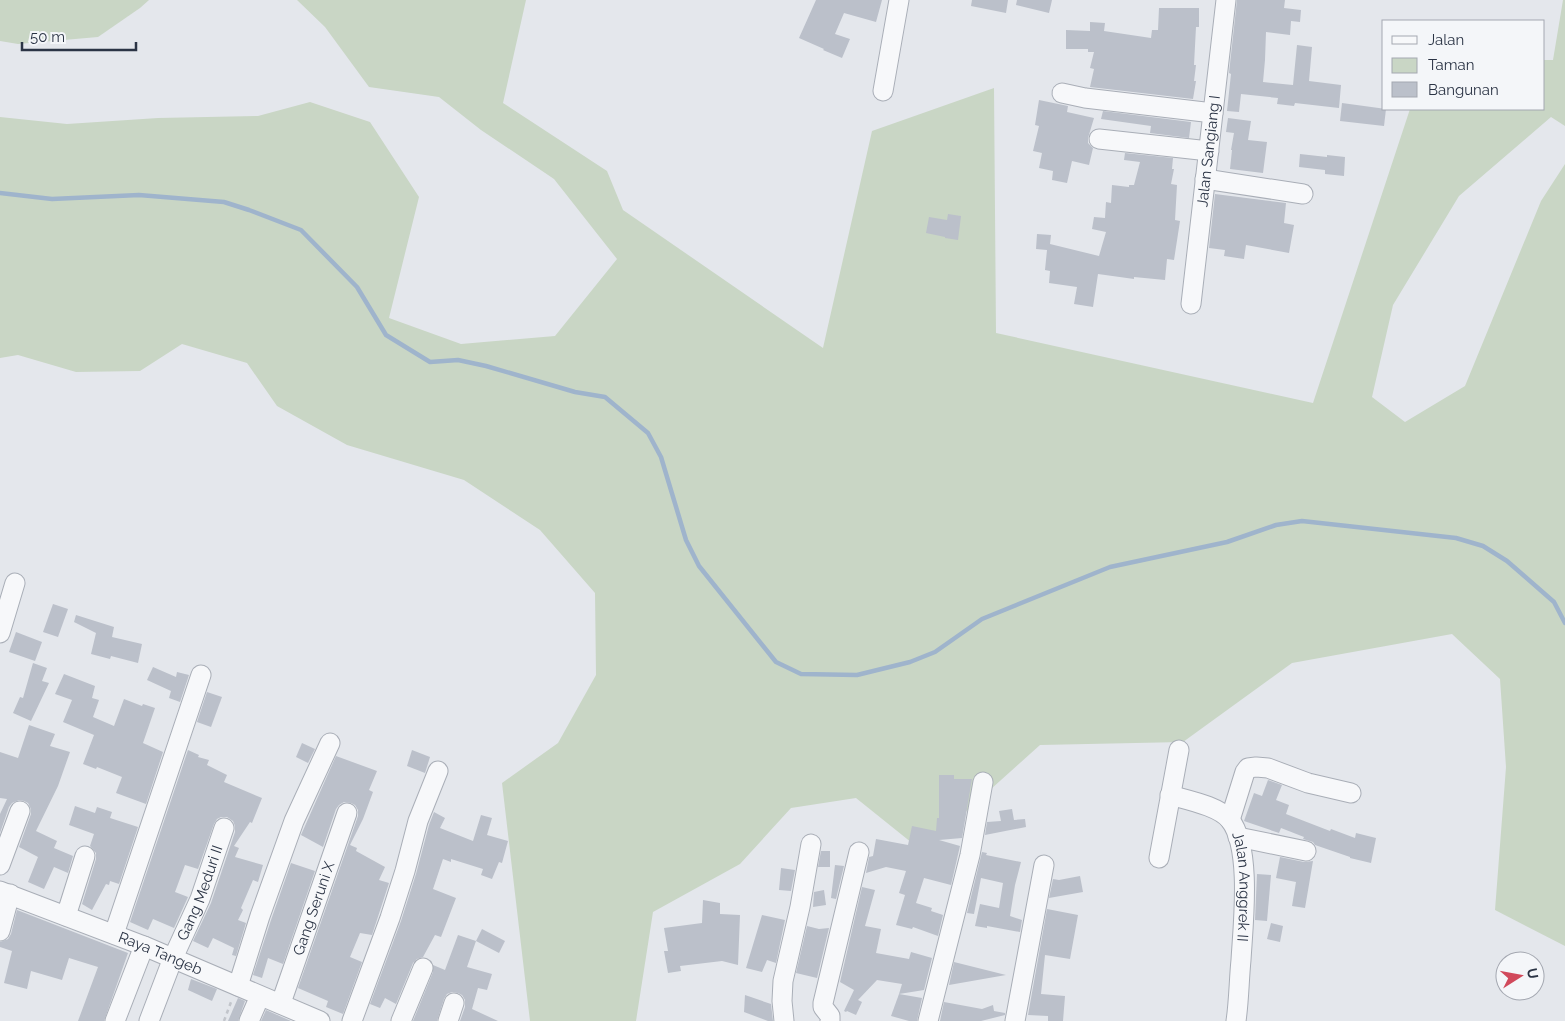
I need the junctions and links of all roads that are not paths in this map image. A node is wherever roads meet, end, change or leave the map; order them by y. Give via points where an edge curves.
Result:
1 (899, 0) edge
2 (1226, 0) edge
3 (883, 91) dead end
4 (1062, 93) dead end
5 (1213, 113) junction
6 (1099, 139) dead end
7 (1208, 151) junction
8 (1205, 179) junction
9 (1303, 194) dead end
10 (1191, 304) dead end
11 (15, 583) dead end
12 (0, 633) edge
13 (201, 675) dead end
14 (330, 743) dead end
15 (1179, 750) dead end
16 (438, 771) dead end
17 (982, 782) dead end
18 (1351, 793) dead end
19 (1170, 795) junction
20 (20, 812) dead end
21 (347, 813) dead end
22 (1230, 820) junction
23 (224, 828) dead end
24 (1238, 837) junction
25 (811, 844) dead end
26 (1306, 851) dead end
27 (859, 852) dead end
28 (85, 856) dead end
29 (1159, 858) dead end
30 (0, 865) edge
31 (1044, 865) dead end
32 (5, 892) edge
33 (66, 916) junction
34 (0, 931) edge
35 (114, 934) junction
36 (144, 946) junction
37 (173, 958) junction
38 (423, 968) dead end
39 (238, 986) junction
40 (281, 1003) junction
41 (454, 1003) dead end
42 (115, 1021) edge
43 (149, 1021) edge
44 (320, 1021) edge
45 (352, 1021) edge
46 (401, 1021) edge
47 (448, 1021) edge
48 (784, 1021) edge
49 (830, 1021) edge
50 (928, 1021) edge
51 (1015, 1021) edge
52 (1236, 1021) edge

1 - 3 street
2 - 5 street, Jalan Sangiang I
4 - 5 street
5 - 7 street, Jalan Sangiang I
6 - 7 street
7 - 8 street, Jalan Sangiang I
8 - 9 street
8 - 10 street, Jalan Sangiang I
11 - 12 street
13 - 35 street
14 - 39 street via 294,821
15 - 19 street
16 - 45 street via 418,821 390,918
17 - 50 street via 970,855
18 - 22 street via 1256,766 1245,772
19 - 22 street, Jalan Anggrek II via 1206,806
19 - 29 street
20 - 30 street
21 - 40 street, Gang Seruni X
22 - 24 street, Jalan Anggrek II
23 - 37 street, Gang Meduri II via 200,899
24 - 26 street
24 - 52 street, Jalan Anggrek II via 1245,904
25 - 48 street via 783,981
27 - 49 street via 822,1003
28 - 33 street
31 - 51 street
32 - 33 street, Raya Tangeb
32 - 34 street
33 - 35 street, Raya Tangeb
35 - 36 street, Raya Tangeb
36 - 37 street, Raya Tangeb
36 - 42 street
37 - 39 street, Raya Tangeb
37 - 43 street, Gang Meduri II
38 - 46 street
39 - 40 street, Raya Tangeb
40 - 44 street, Raya Tangeb
41 - 47 street

